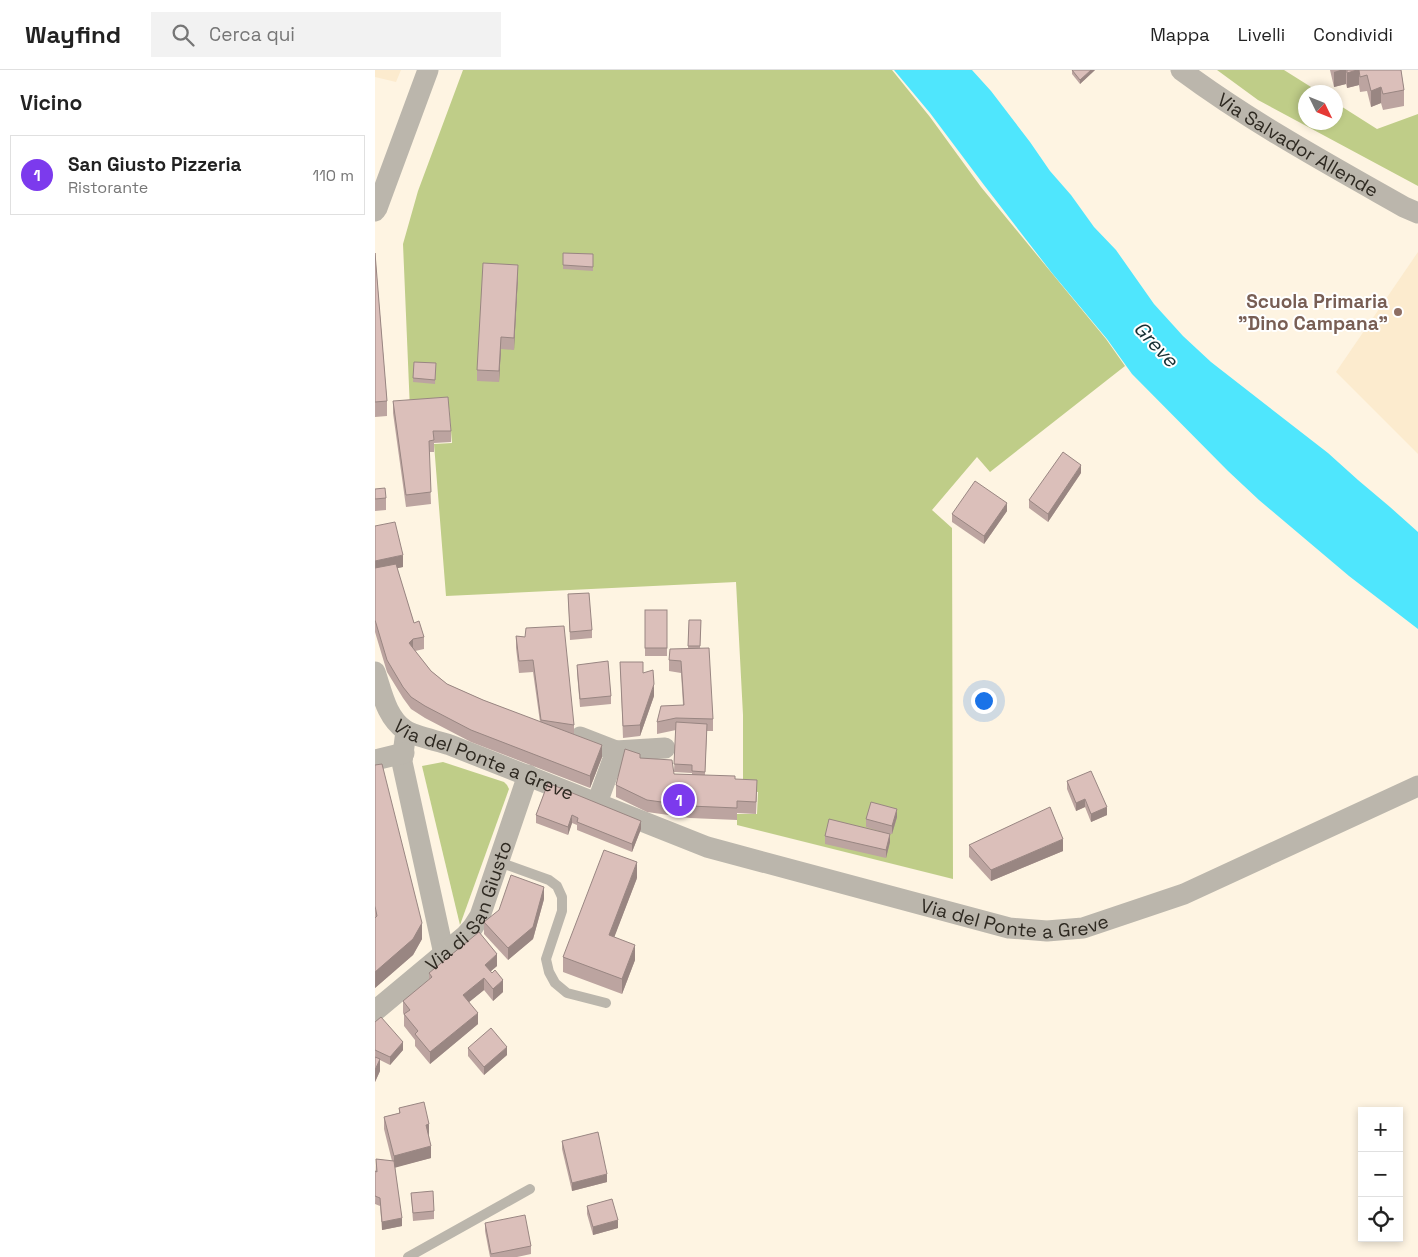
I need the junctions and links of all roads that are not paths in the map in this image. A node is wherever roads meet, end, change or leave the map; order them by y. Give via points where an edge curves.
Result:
1 (428, 70) edge
2 (1186, 72) edge
3 (375, 211) edge
4 (1418, 213) edge
5 (375, 672) edge
6 (406, 731) junction
7 (580, 737) edge
8 (665, 748) dead end
9 (616, 751) junction
10 (404, 753) junction
11 (375, 760) edge
12 (528, 775) junction
13 (1418, 786) edge
14 (597, 803) junction
15 (499, 862) junction
16 (444, 954) junction
17 (606, 1002) dead end
18 (375, 1011) edge
19 (529, 1189) dead end
20 (408, 1257) edge

1 - 3 street
2 - 4 street, Via Salvador Allende via 1309,154
5 - 6 street, Via del Ponte a Greve via 388,711
6 - 10 street
6 - 12 street, Via del Ponte a Greve
7 - 9 street
8 - 9 street
9 - 14 street, Via del Ponte a Greve
10 - 11 street
10 - 16 street via 402,762
12 - 14 street, Via del Ponte a Greve
12 - 15 street, Via di San Giusto
13 - 14 street, Via del Ponte a Greve via 1184,894 1083,928 1047,931 1009,928 707,847
15 - 16 street, Via di San Giusto via 480,916
15 - 17 lane via 557,886 563,897 562,912 546,959 549,972 555,983 567,993
16 - 18 street, Via di San Giusto
19 - 20 lane

